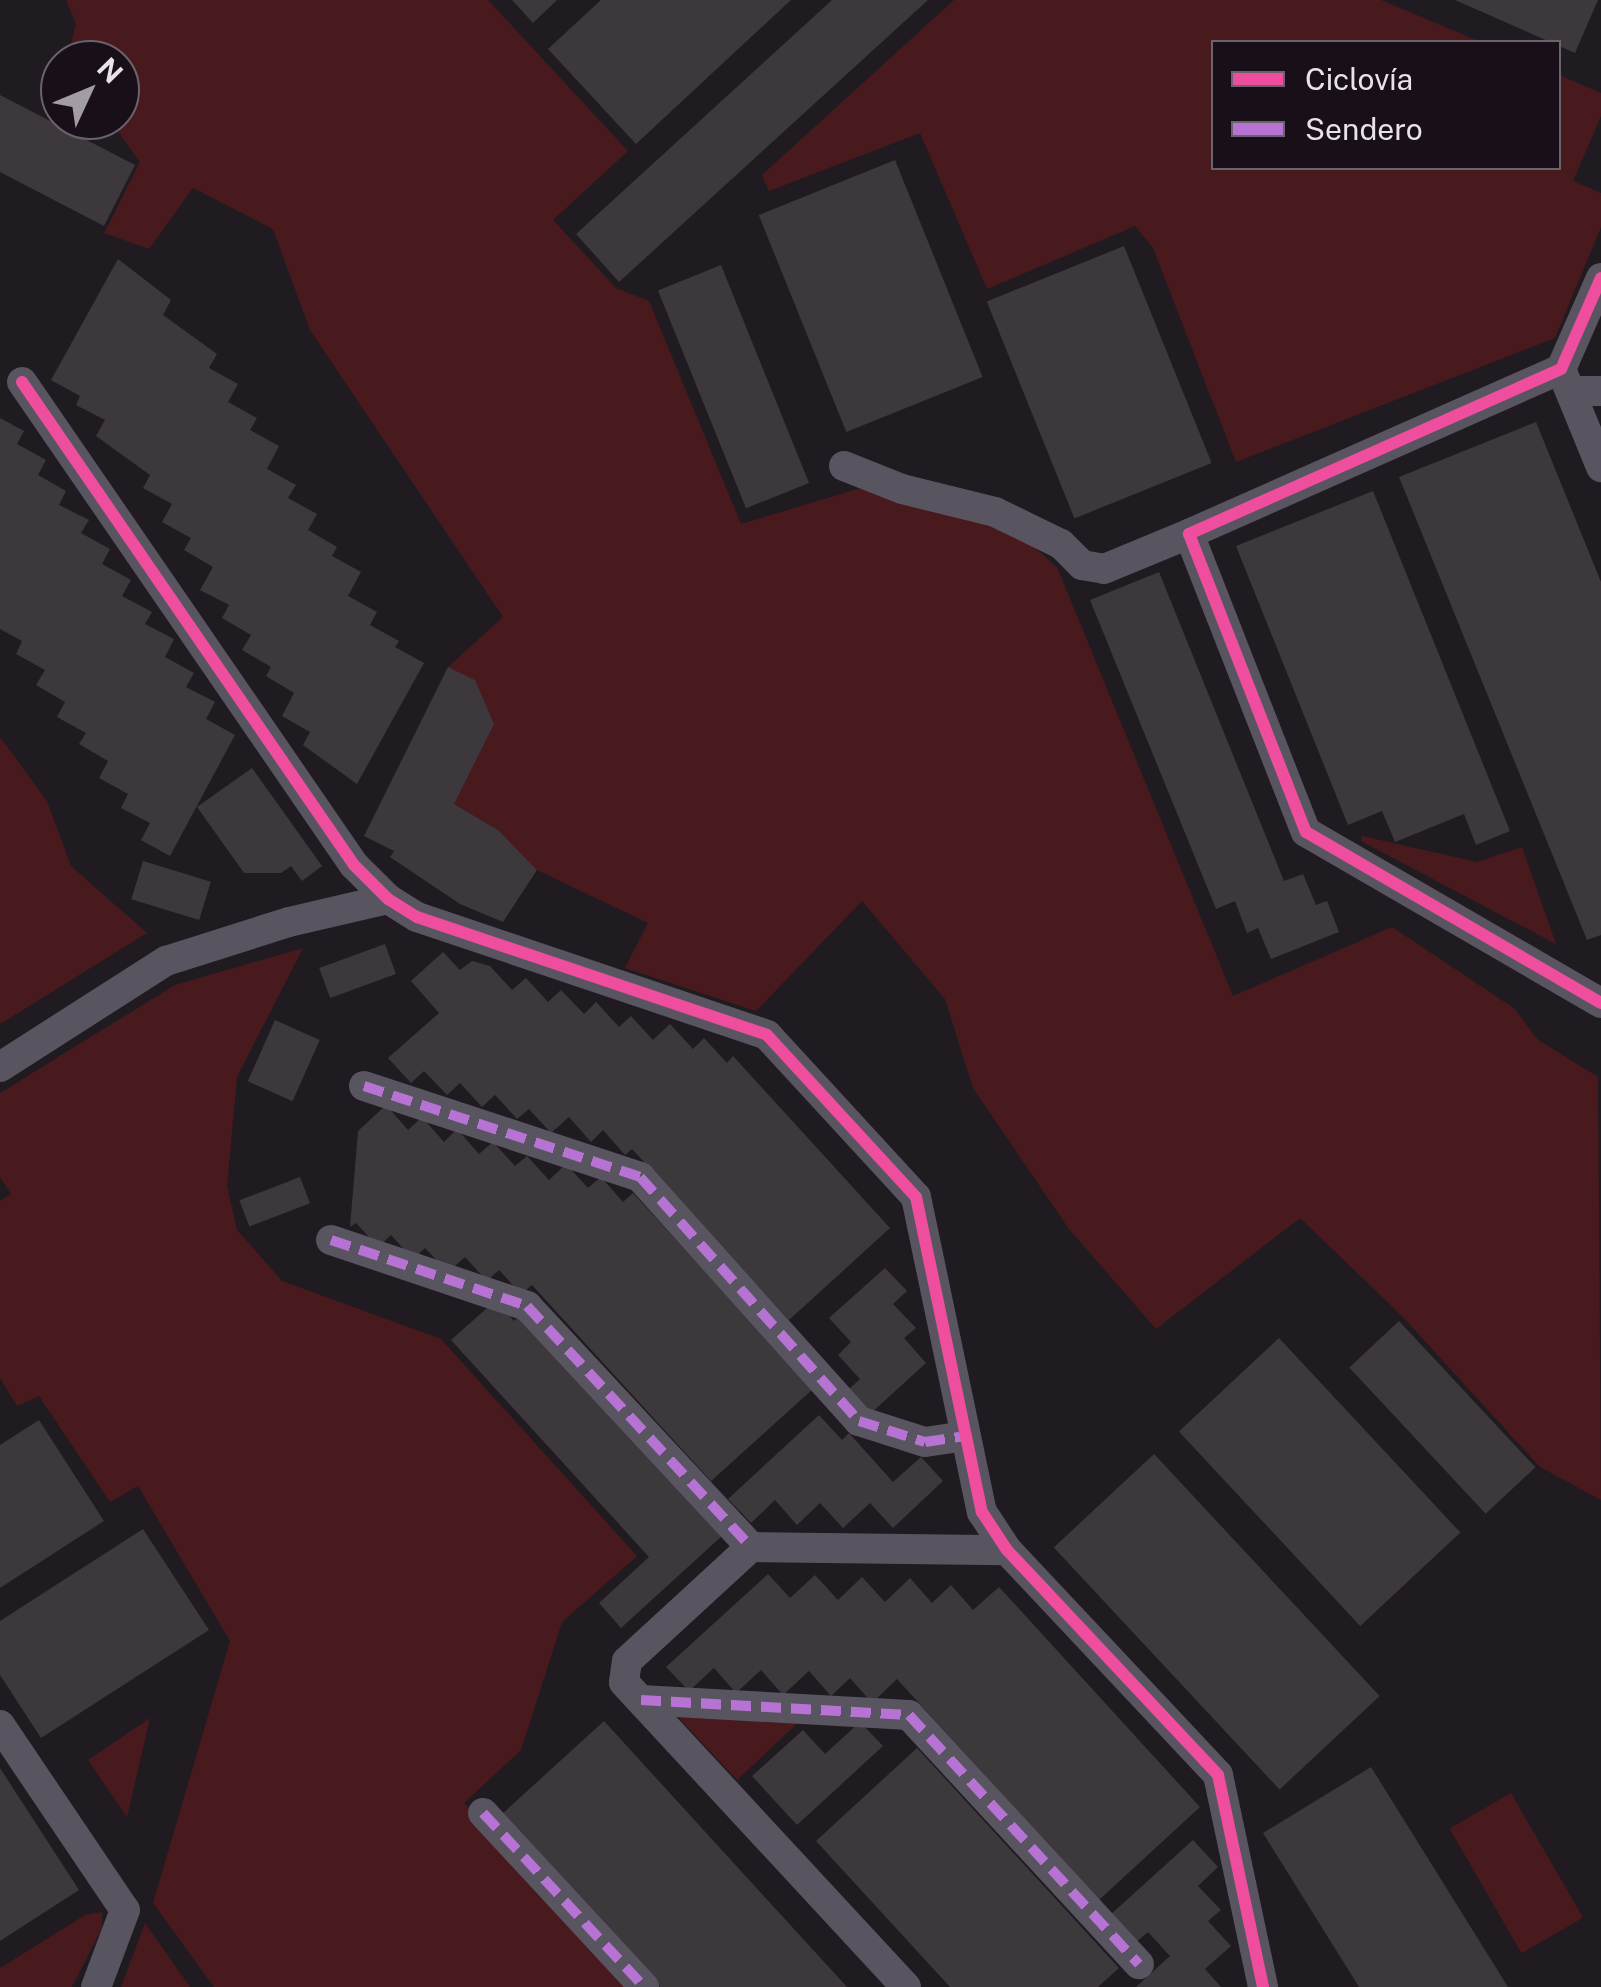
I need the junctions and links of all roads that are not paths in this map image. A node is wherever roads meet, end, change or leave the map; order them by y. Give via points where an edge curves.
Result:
1 (1601, 278) edge
2 (22, 382) dead end
3 (1578, 384) edge
4 (844, 466) dead end
5 (1601, 467) edge
6 (1189, 534) junction
7 (388, 900) junction
8 (1601, 1003) edge
9 (0, 1067) edge
10 (364, 1086) dead end
11 (331, 1240) dead end
12 (965, 1436) junction
13 (750, 1547) junction
14 (1007, 1550) junction
15 (641, 1700) junction
16 (0, 1725) edge
17 (483, 1813) dead end
18 (1139, 1964) dead end
19 (96, 1987) edge
20 (644, 1987) edge
21 (906, 1987) edge
22 (1263, 1987) edge

1 - 3 street
2 - 7 street via 354,865
3 - 5 street
3 - 6 street
4 - 6 street via 994,512 1061,544 1082,566 1104,569
6 - 8 street via 1306,832
7 - 9 street via 288,922 166,961
7 - 12 street via 418,917 767,1036 916,1197
10 - 12 street via 640,1177 859,1422 925,1442
11 - 13 street via 528,1306
12 - 14 street via 982,1512
13 - 14 street
13 - 15 street via 626,1662 624,1682
14 - 22 street via 1218,1775
15 - 18 street via 909,1716
15 - 21 street
16 - 19 street via 125,1910
17 - 20 street

